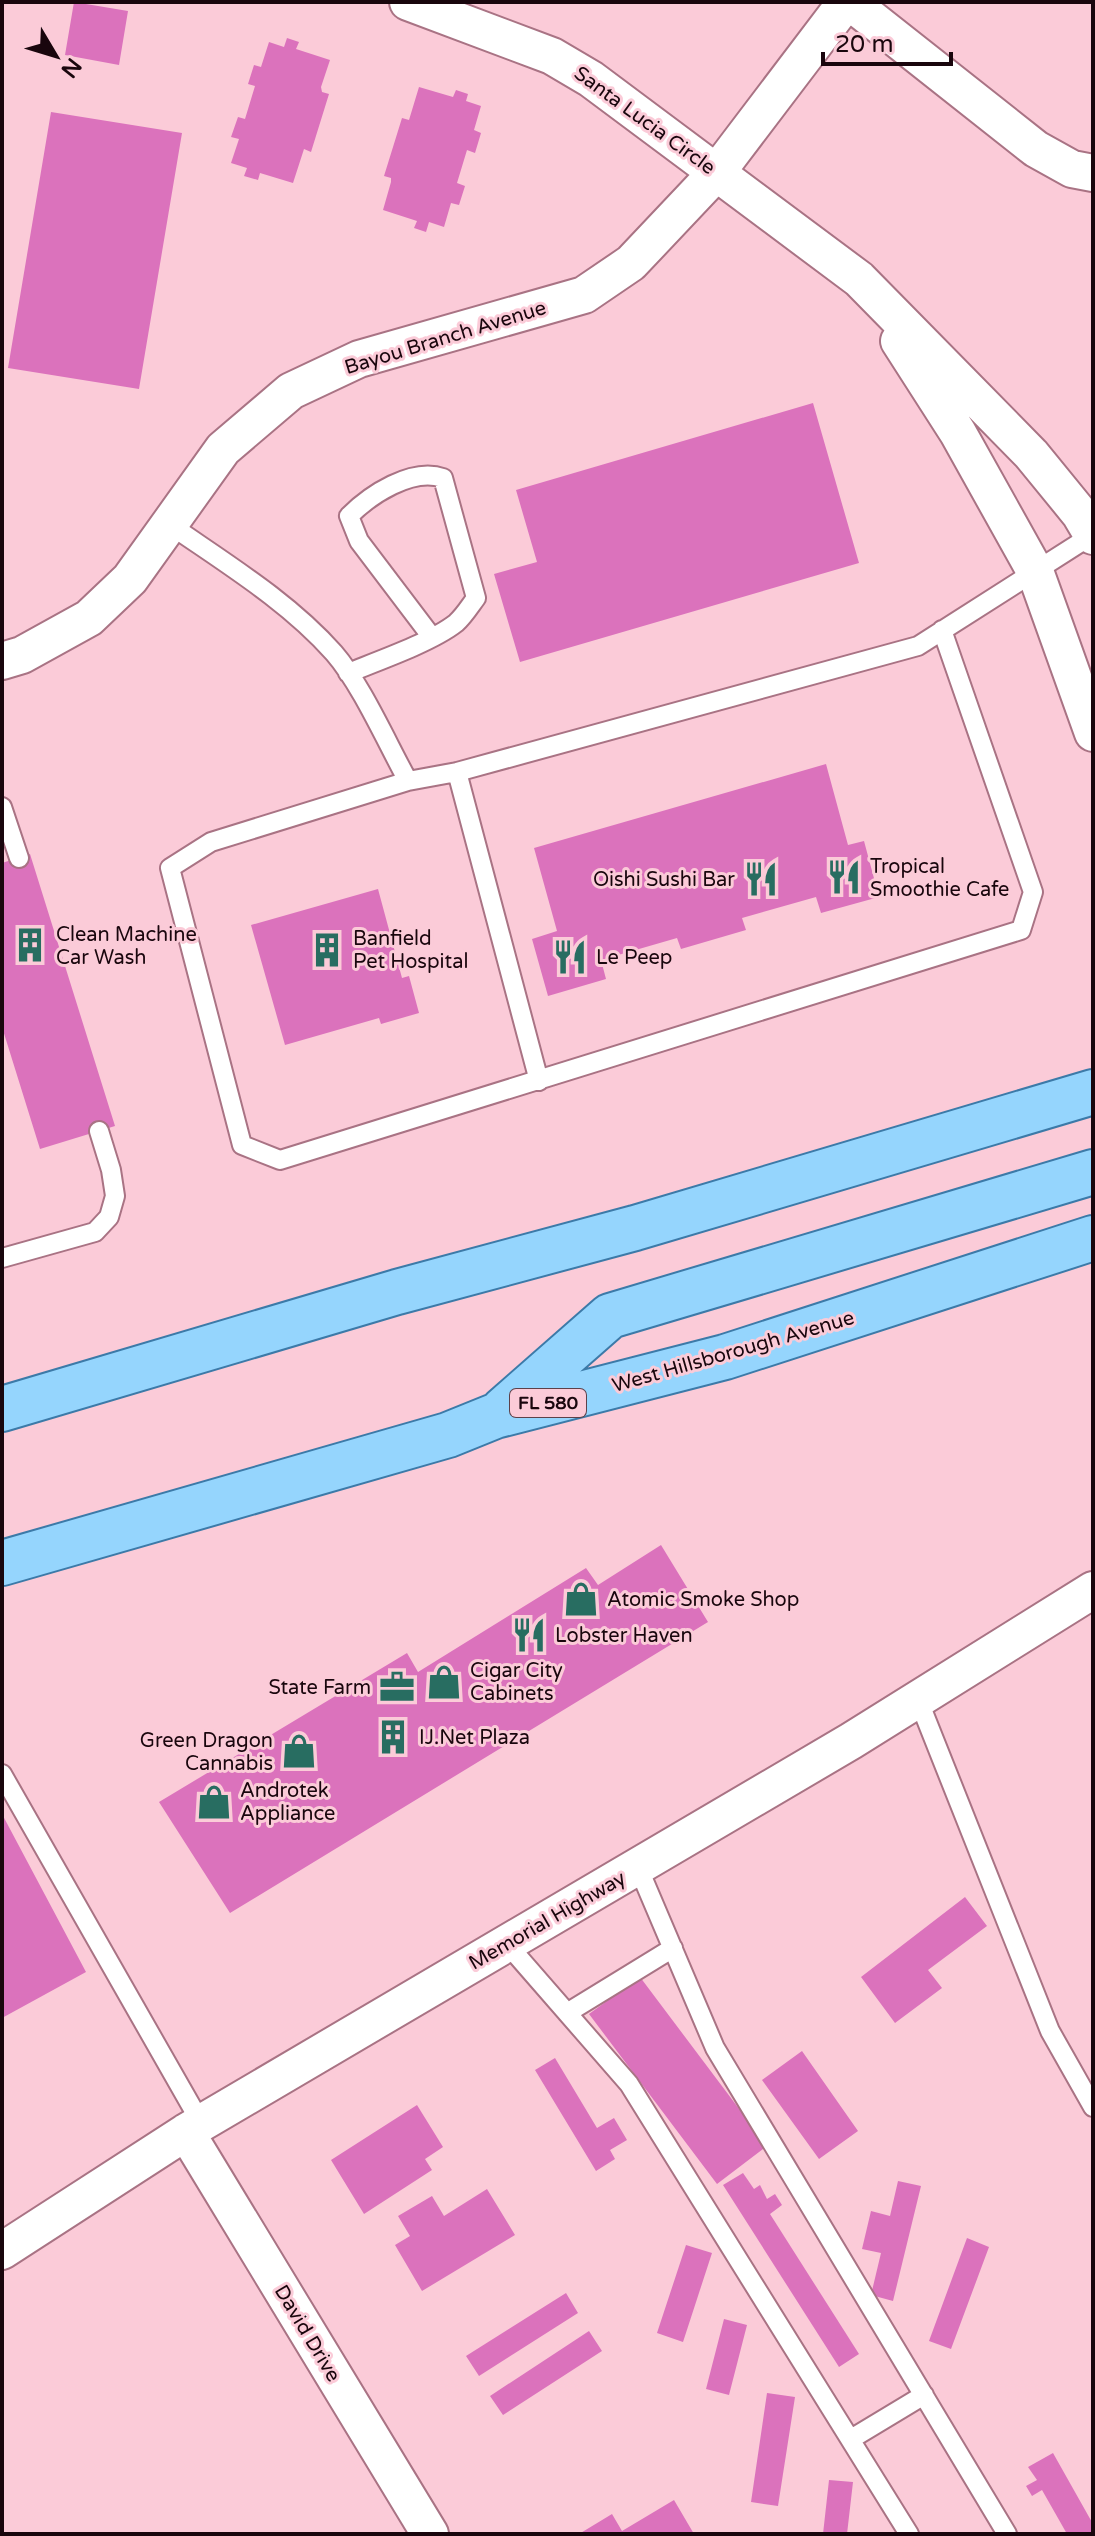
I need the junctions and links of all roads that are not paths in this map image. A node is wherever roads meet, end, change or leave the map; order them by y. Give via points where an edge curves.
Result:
1 (408, 2) edge
2 (848, 2) edge
3 (717, 172) junction
4 (1093, 173) edge
5 (859, 279) junction
6 (169, 524) junction
7 (1092, 535) edge
8 (1035, 571) junction
9 (942, 630) junction
10 (431, 636) junction
11 (2, 661) edge
12 (348, 673) junction
13 (1093, 733) edge
14 (457, 772) junction
15 (408, 781) junction
16 (2, 807) edge
17 (11, 850) edge
18 (539, 1081) junction
19 (1093, 1092) edge
20 (99, 1131) dead end
21 (1093, 1172) edge
22 (1093, 1238) edge
23 (4, 1251) edge
24 (2, 1409) edge
25 (495, 1416) junction
26 (2, 1563) edge
27 (1093, 1590) edge
28 (918, 1699) junction
29 (2, 1774) edge
30 (638, 1867) junction
31 (507, 1944) junction
32 (673, 1948) junction
33 (567, 2013) junction
34 (1093, 2107) edge
35 (194, 2128) junction
36 (2, 2251) edge
37 (924, 2395) junction
38 (851, 2439) junction
39 (430, 2534) edge
40 (909, 2534) edge
41 (1007, 2534) edge

1 - 3 street, Santa Lucia Circle via 552,56
2 - 3 street, Bayou Branch Avenue
2 - 4 street via 1036,149 1072,169
3 - 5 street, Santa Lucia Circle
3 - 6 street, Bayou Branch Avenue via 631,263 584,295 359,359 291,391 223,449
5 - 7 street, Santa Lucia Circle via 1031,454
5 - 8 street, Santa Lucia Circle via 958,433
6 - 11 street, Bayou Branch Avenue via 130,579 89,618
6 - 12 lane via 304,623
7 - 8 lane
8 - 9 lane
8 - 13 street, Santa Lucia Circle
9 - 14 lane via 918,646
9 - 18 lane via 1033,892 1021,930
10 - 10 lane via 457,622 476,598 443,478 432,474 404,480 361,503 349,516 359,541
10 - 12 lane
12 - 15 lane
14 - 15 lane
14 - 18 lane
15 - 18 lane via 211,842 170,868 242,1145 280,1160
16 - 17 lane
19 - 24 main road
20 - 23 lane via 115,1196 109,1217 95,1232
21 - 25 main road via 610,1316
22 - 25 main road, West Hillsborough Avenue / FL 580 via 725,1357
25 - 26 main road, West Hillsborough Avenue / FL 580 via 448,1435
27 - 28 street, Memorial Highway
28 - 30 street, Memorial Highway
28 - 34 lane via 1050,2031
29 - 35 lane
30 - 31 street, Memorial Highway
30 - 32 lane
31 - 33 lane
31 - 35 street, Memorial Highway
32 - 33 lane
32 - 37 lane via 715,2048
33 - 38 lane via 629,2084
35 - 36 street, Memorial Highway
35 - 39 street, David Drive
37 - 38 lane
37 - 41 lane
38 - 40 lane

